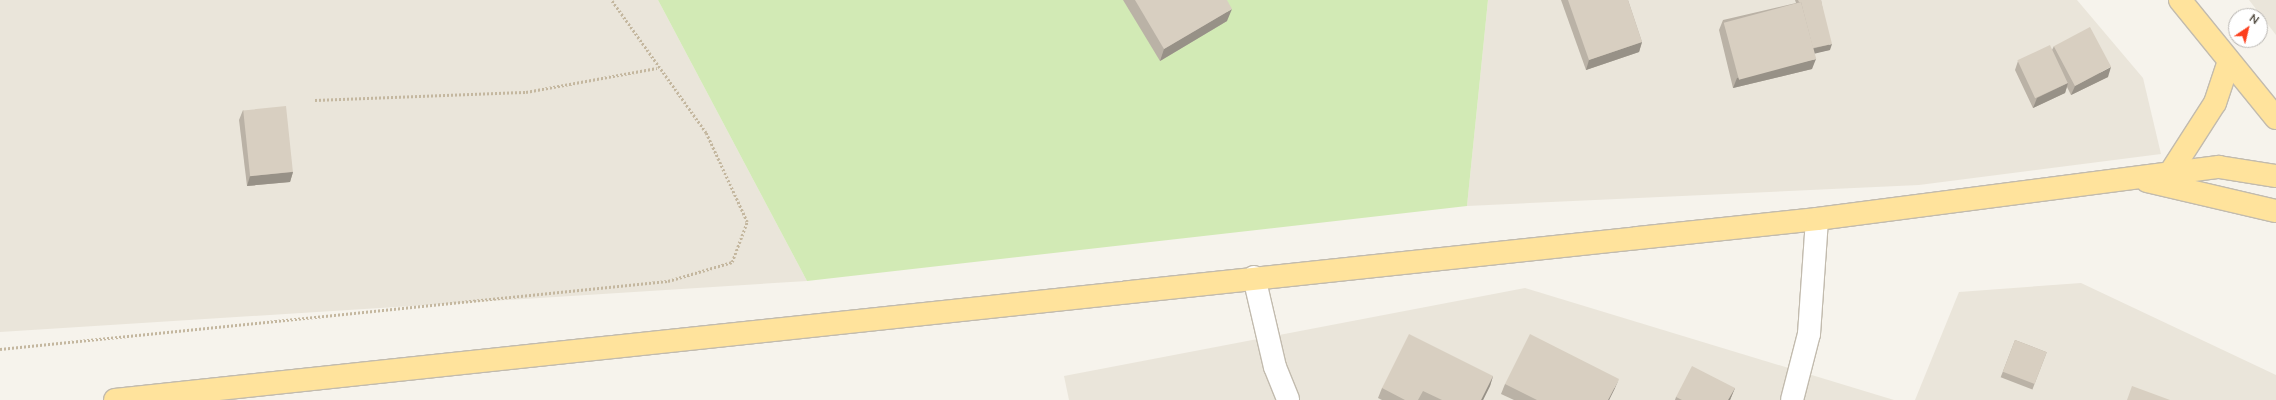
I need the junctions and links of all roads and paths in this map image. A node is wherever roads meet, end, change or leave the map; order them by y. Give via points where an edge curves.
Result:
1 (611, 0) edge
2 (2180, 0) edge
3 (2229, 61) junction
4 (657, 68) junction
5 (315, 100) dead end
6 (2276, 118) edge
7 (2170, 173) junction
8 (2276, 176) edge
9 (2132, 178) junction
10 (2276, 211) edge
11 (1817, 219) junction
12 (1254, 277) junction
13 (0, 349) edge
14 (115, 400) edge
15 (1288, 400) edge
16 (1792, 400) edge

1 - 4 path
2 - 3 main road
3 - 6 main road
3 - 7 main road via 2215,103
4 - 5 path via 526,92
4 - 13 path via 706,133 747,222 732,262 668,281
7 - 8 main road via 2219,167
7 - 9 main road
9 - 10 main road
9 - 11 main road
11 - 12 main road
11 - 16 street via 1809,334
12 - 14 main road
12 - 15 street via 1275,367

